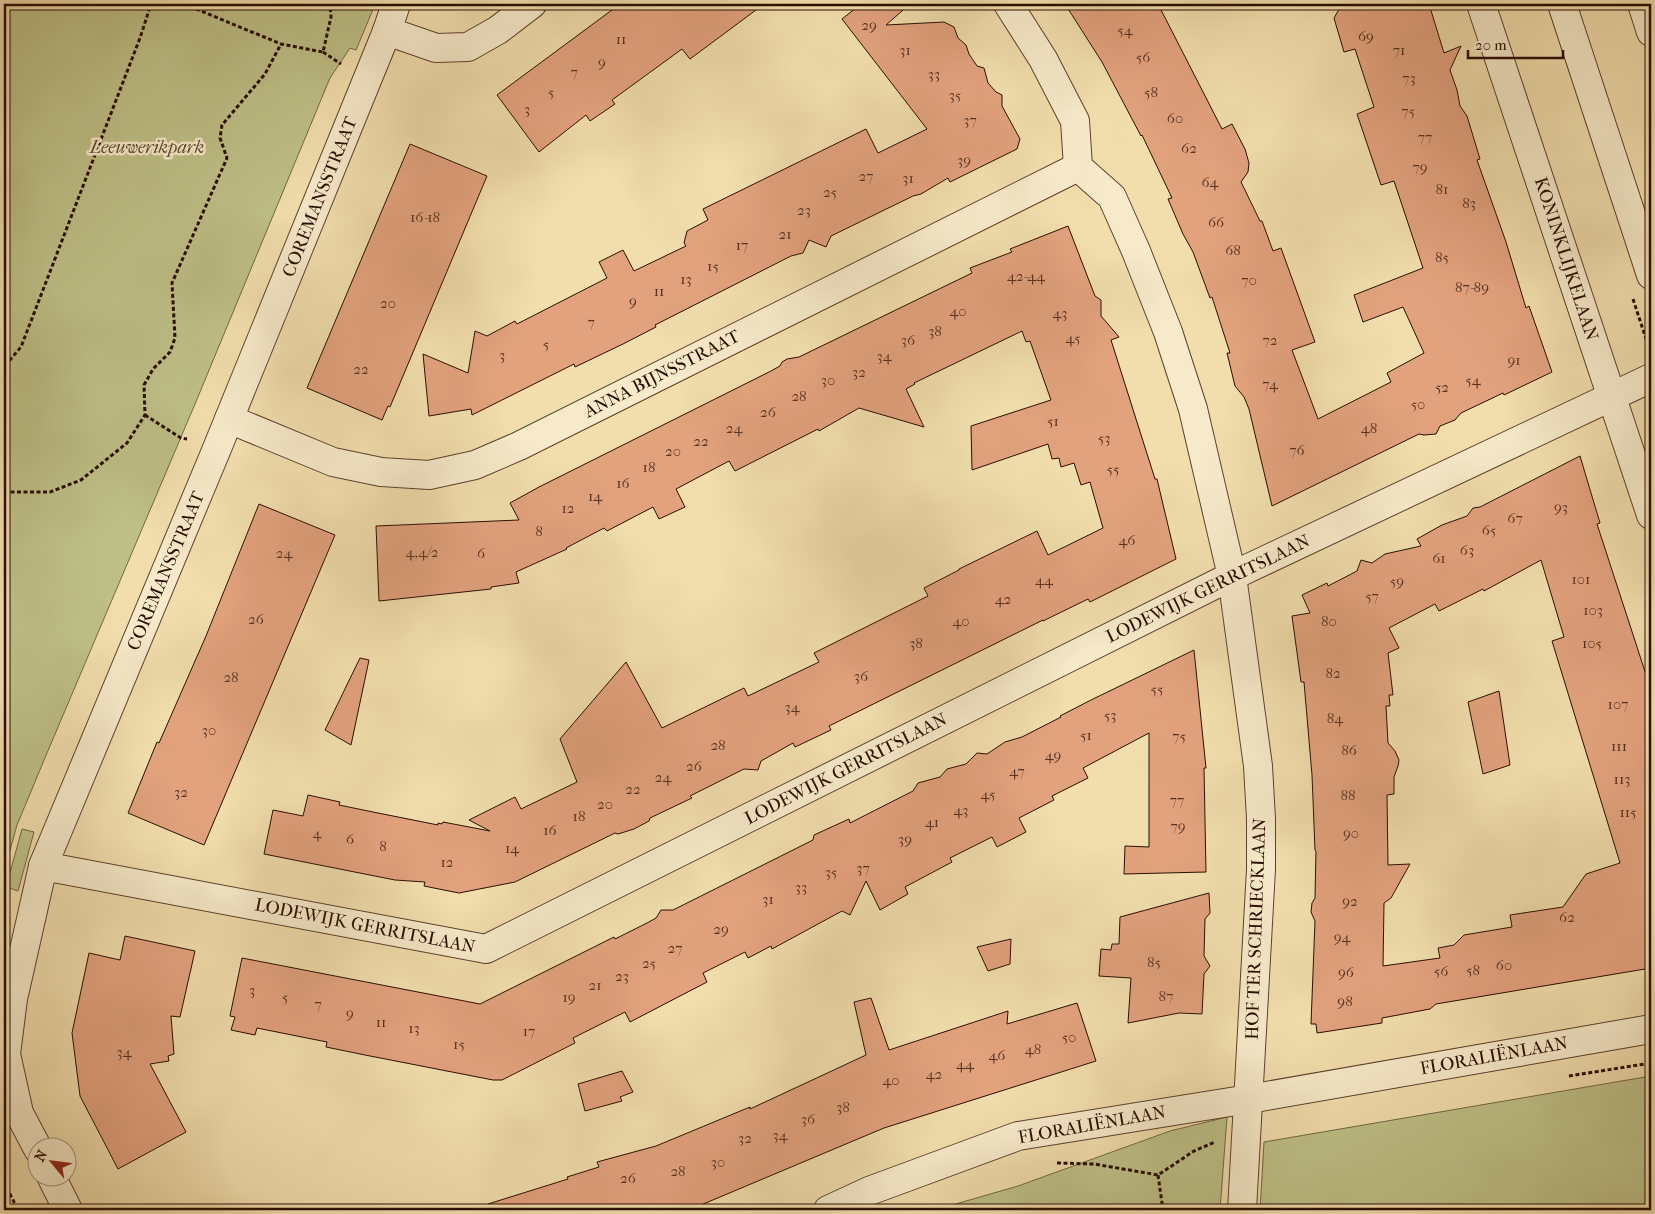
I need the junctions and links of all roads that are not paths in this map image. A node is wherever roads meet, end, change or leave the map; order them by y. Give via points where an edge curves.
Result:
1 (396, 4) edge
2 (532, 4) edge
3 (1008, 4) edge
4 (1481, 4) edge
5 (1562, 4) edge
6 (1642, 4) edge
7 (388, 31) junction
8 (1651, 32) edge
9 (1078, 167) junction
10 (1651, 275) edge
11 (1651, 378) edge
12 (1612, 396) junction
13 (228, 418) junction
14 (1651, 515) edge
15 (1232, 576) junction
16 (43, 866) junction
17 (1651, 1029) edge
18 (1249, 1099) junction
19 (31, 1136) edge
20 (57, 1186) edge
21 (68, 1210) edge
22 (828, 1210) edge
23 (1242, 1210) edge

1 - 7 street, COREMANSSTRAAT
2 - 7 street via 498,30 468,47 436,48
3 - 9 street via 1043,59 1075,121
4 - 12 street, KONINKLIJKELAAN
5 - 10 street
6 - 8 street
7 - 13 street, COREMANSSTRAAT
9 - 13 street, ANNA BIJNSSTRAAT via 474,465 429,475 381,472 332,462
9 - 15 street, HOF TER SCHRIECKLAAN via 1112,196 1168,332 1193,409
11 - 12 street, LODEWIJK GERRITSLAAN
12 - 14 street, KONINKLIJKELAAN
12 - 15 street, LODEWIJK GERRITSLAAN
13 - 16 street, COREMANSSTRAAT
15 - 16 street, LODEWIJK GERRITSLAAN via 486,949
15 - 18 street, HOF TER SCHRIECKLAAN via 1258,766 1261,820
16 - 19 street, COREMANSSTRAAT via 13,999 6,1054 19,1113
17 - 18 street, FLORALIËNLAAN
18 - 22 street, FLORALIËNLAAN via 1018,1136 869,1190
18 - 23 street
20 - 21 street

